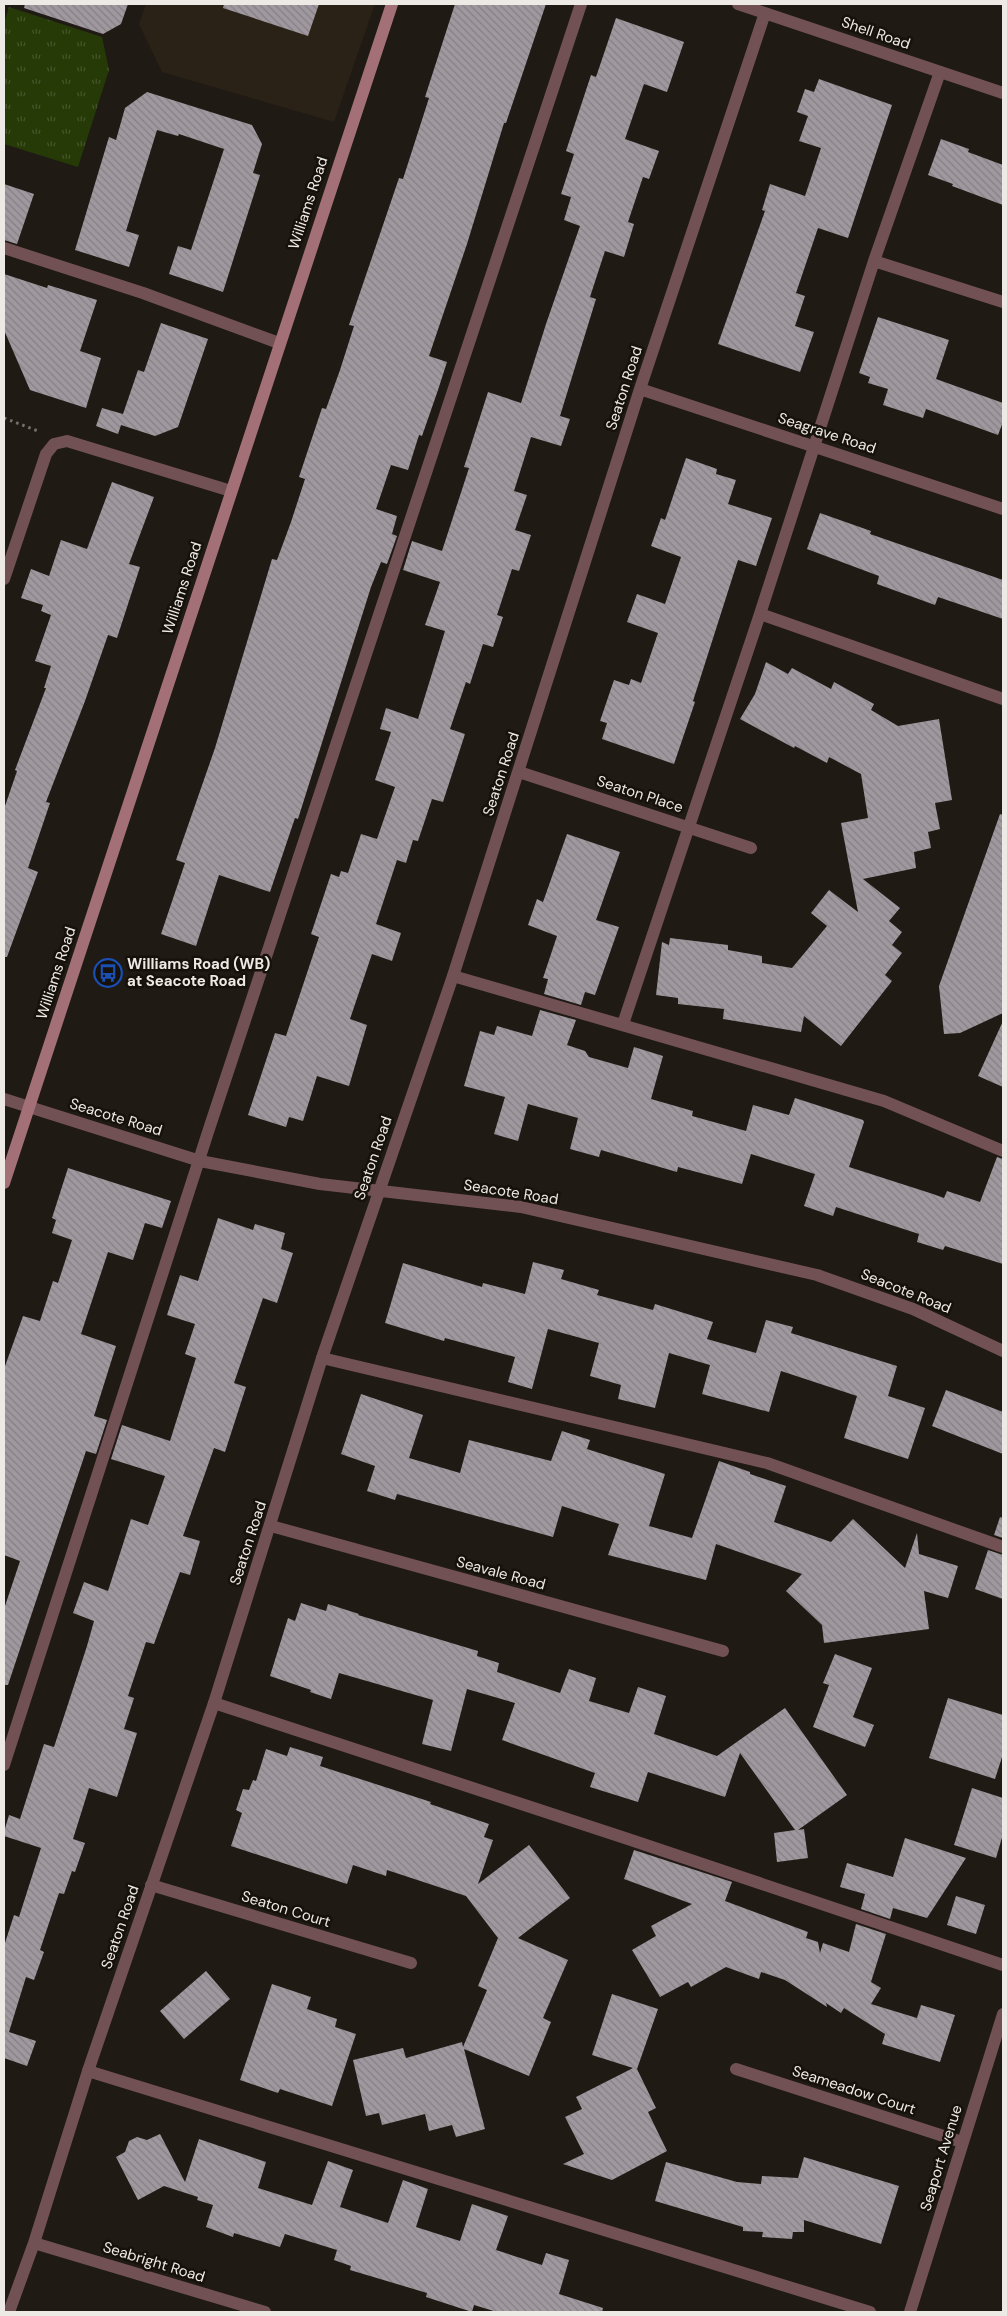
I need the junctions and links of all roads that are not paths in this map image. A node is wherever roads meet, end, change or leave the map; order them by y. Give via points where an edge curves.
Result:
1 (392, 4) edge
2 (581, 4) edge
3 (738, 4) edge
4 (765, 13) junction
5 (940, 72) junction
6 (1003, 93) edge
7 (4, 248) edge
8 (874, 261) junction
9 (1003, 302) edge
10 (279, 343) junction
11 (640, 389) junction
12 (814, 446) junction
13 (231, 491) junction
14 (1003, 509) edge
15 (4, 579) edge
16 (760, 614) junction
17 (1003, 699) edge
18 (518, 772) junction
19 (688, 827) junction
20 (751, 848) dead end
21 (453, 976) junction
22 (623, 1024) junction
23 (4, 1099) edge
24 (29, 1107) junction
25 (1003, 1151) edge
26 (200, 1161) junction
27 (4, 1183) edge
28 (379, 1190) junction
29 (1003, 1351) edge
30 (322, 1358) junction
31 (271, 1526) junction
32 (1003, 1546) edge
33 (723, 1651) dead end
34 (214, 1703) junction
35 (4, 1765) edge
36 (151, 1885) junction
37 (411, 1964) dead end
38 (1003, 1965) edge
39 (1003, 2014) edge
40 (736, 2069) dead end
41 (88, 2071) junction
42 (962, 2142) junction
43 (34, 2243) junction
44 (9, 2312) edge
45 (265, 2312) edge
46 (870, 2312) edge
47 (910, 2312) edge

1 - 10 street, Williams Road
2 - 26 street
3 - 4 street, Shell Road
4 - 5 street, Shell Road
4 - 11 street, Seaton Road
5 - 6 street, Shell Road
5 - 8 street
7 - 10 street via 143,293
8 - 9 street
8 - 12 street
10 - 13 street, Williams Road
11 - 12 street, Seagrave Road
11 - 18 street, Seaton Road
12 - 14 street, Seagrave Road
12 - 16 street
13 - 15 street via 67,441 54,444 46,454
13 - 24 street, Williams Road
16 - 17 street
16 - 19 street
18 - 19 street, Seaton Place
18 - 21 street, Seaton Road
19 - 20 street, Seaton Place
19 - 22 street
21 - 22 street
21 - 28 street, Seaton Road
22 - 25 street via 884,1101
23 - 24 street, Seacote Road
24 - 26 street, Seacote Road
24 - 27 street, Williams Road
26 - 28 street, Seacote Road via 320,1184
26 - 35 street
28 - 29 street, Seacote Road via 521,1207 817,1275 913,1309
28 - 30 street, Seaton Road
30 - 31 street, Seaton Road
30 - 32 street via 767,1463
31 - 33 street, Seavale Road
31 - 34 street, Seaton Road
34 - 36 street, Seaton Road
34 - 38 street
36 - 37 street, Seaton Court
36 - 41 street, Seaton Road
39 - 42 street, Seaport Avenue
40 - 42 street, Seameadow Court
41 - 43 street, Seaton Road
41 - 46 street
42 - 47 street, Seaport Avenue
43 - 44 street, Seaton Road
43 - 45 street, Seabright Road

